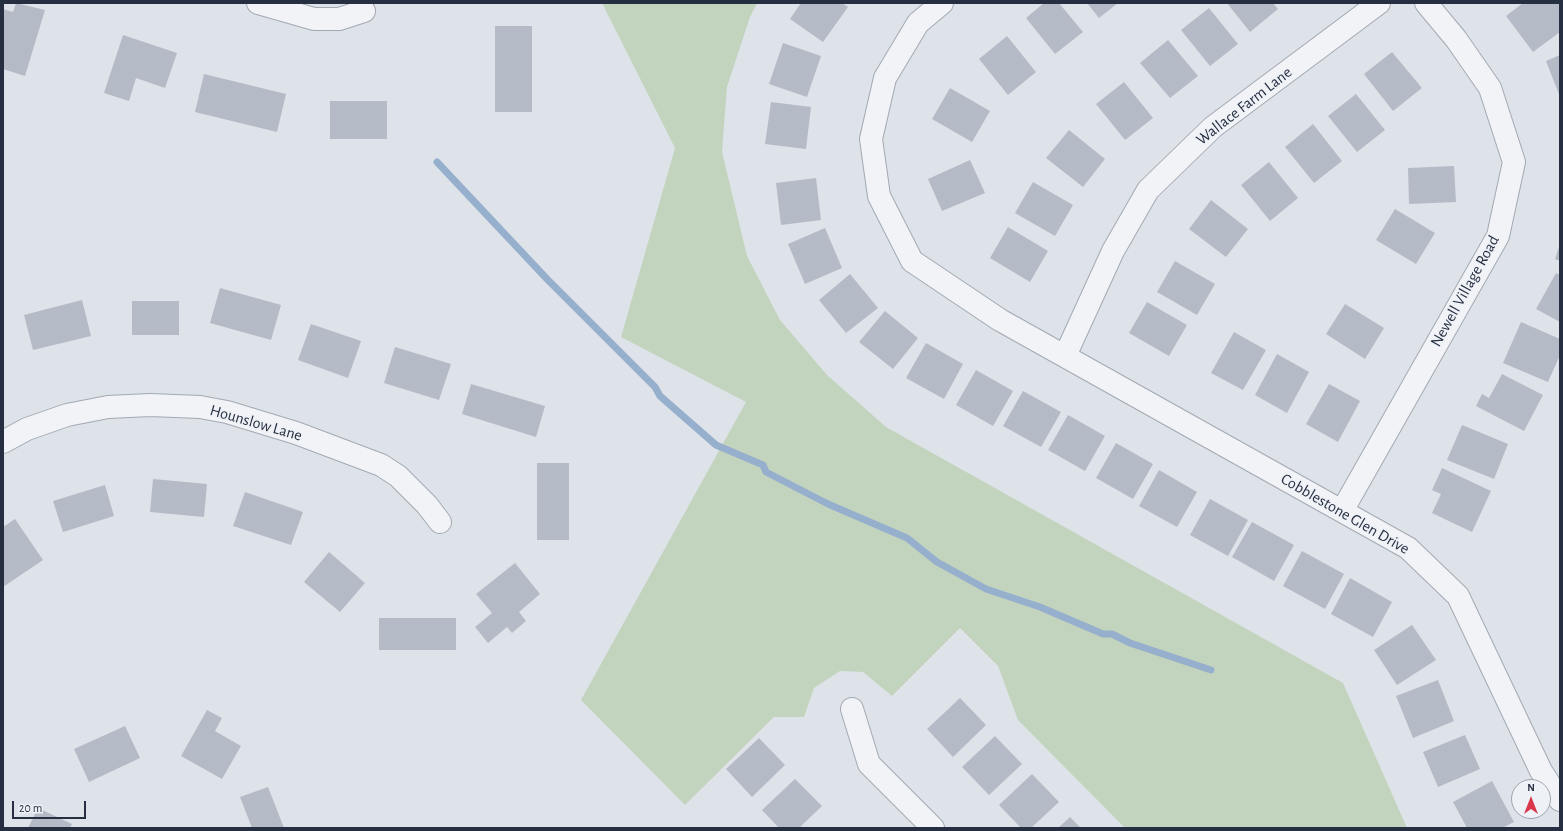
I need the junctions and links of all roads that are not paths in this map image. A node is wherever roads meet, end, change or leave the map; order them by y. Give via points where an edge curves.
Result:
1 (258, 3) edge
2 (942, 3) edge
3 (1379, 3) edge
4 (1426, 3) edge
5 (364, 11) dead end
6 (1065, 356) junction
7 (3, 442) edge
8 (1342, 511) junction
9 (440, 522) dead end
10 (852, 709) dead end
11 (1560, 800) edge
12 (933, 828) edge

1 - 5 street via 314,19 339,19
2 - 6 street, Cobblestone Glen Drive via 918,24 886,78 871,139 879,196 912,261 1000,320
3 - 6 street, Wallace Farm Lane via 1213,127 1148,190 1113,251
4 - 8 street, Newell Village Road via 1456,39 1490,88 1514,162 1498,236
6 - 8 street, Cobblestone Glen Drive
7 - 9 street, Hounslow Lane via 27,429 67,415 108,407 200,407 227,412 296,433 381,465 398,476
8 - 11 street, Cobblestone Glen Drive via 1408,548 1458,596 1541,771
10 - 12 street via 869,764

